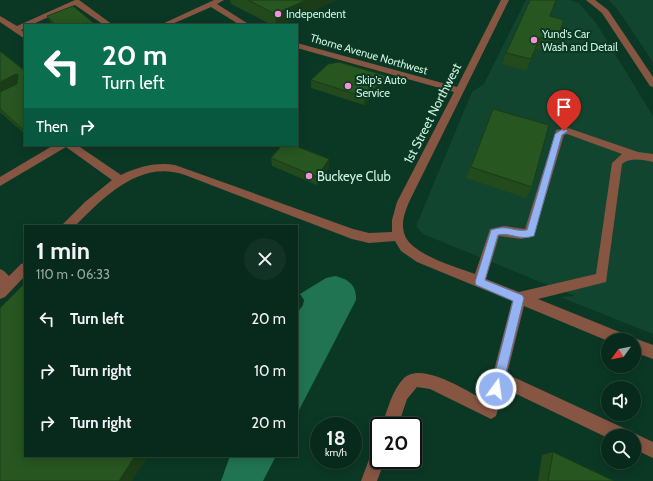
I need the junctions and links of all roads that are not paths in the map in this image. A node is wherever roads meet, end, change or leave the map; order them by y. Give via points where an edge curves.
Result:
1 (220, 0) edge
2 (505, 0) edge
3 (590, 0) edge
4 (210, 4) junction
5 (0, 18) edge
6 (27, 24) edge
7 (108, 24) edge
8 (166, 24) edge
9 (244, 24) edge
10 (24, 25) edge
11 (16, 29) junction
12 (24, 36) edge
13 (298, 45) edge
14 (653, 84) edge
15 (458, 90) junction
16 (60, 146) edge
17 (71, 146) edge
18 (635, 155) junction
19 (653, 158) edge
20 (120, 180) junction
21 (0, 182) edge
22 (68, 225) edge
23 (400, 238) junction
24 (24, 269) edge
25 (480, 282) junction
26 (3, 285) edge
27 (519, 298) junction
28 (605, 333) edge
29 (641, 348) edge
30 (653, 352) edge
31 (499, 378) junction
32 (393, 417) edge
33 (607, 429) edge
34 (641, 444) edge
35 (653, 450) edge
36 (374, 469) edge
37 (369, 481) edge

1 - 4 street
2 - 15 street, 1st Street Northwest
3 - 14 street via 605,12
4 - 8 street
4 - 9 street
5 - 11 street
6 - 7 street via 76,2
10 - 11 street
11 - 12 street
13 - 15 street, Thorne Avenue Northwest
15 - 23 street, 1st Street Northwest via 403,202 396,221
16 - 21 street
17 - 20 street
18 - 19 street
18 - 25 street via 568,130 560,132 530,233 521,235 504,230 494,232
18 - 27 street via 620,159 617,163 602,278
20 - 22 street
20 - 23 street via 147,170 170,168 352,234 369,238
23 - 25 street via 408,250 417,256
24 - 26 street
25 - 27 street
27 - 28 street
27 - 31 street
29 - 30 street
31 - 32 street via 491,411 432,382 414,380 403,392
31 - 33 street
34 - 35 street
36 - 37 street

